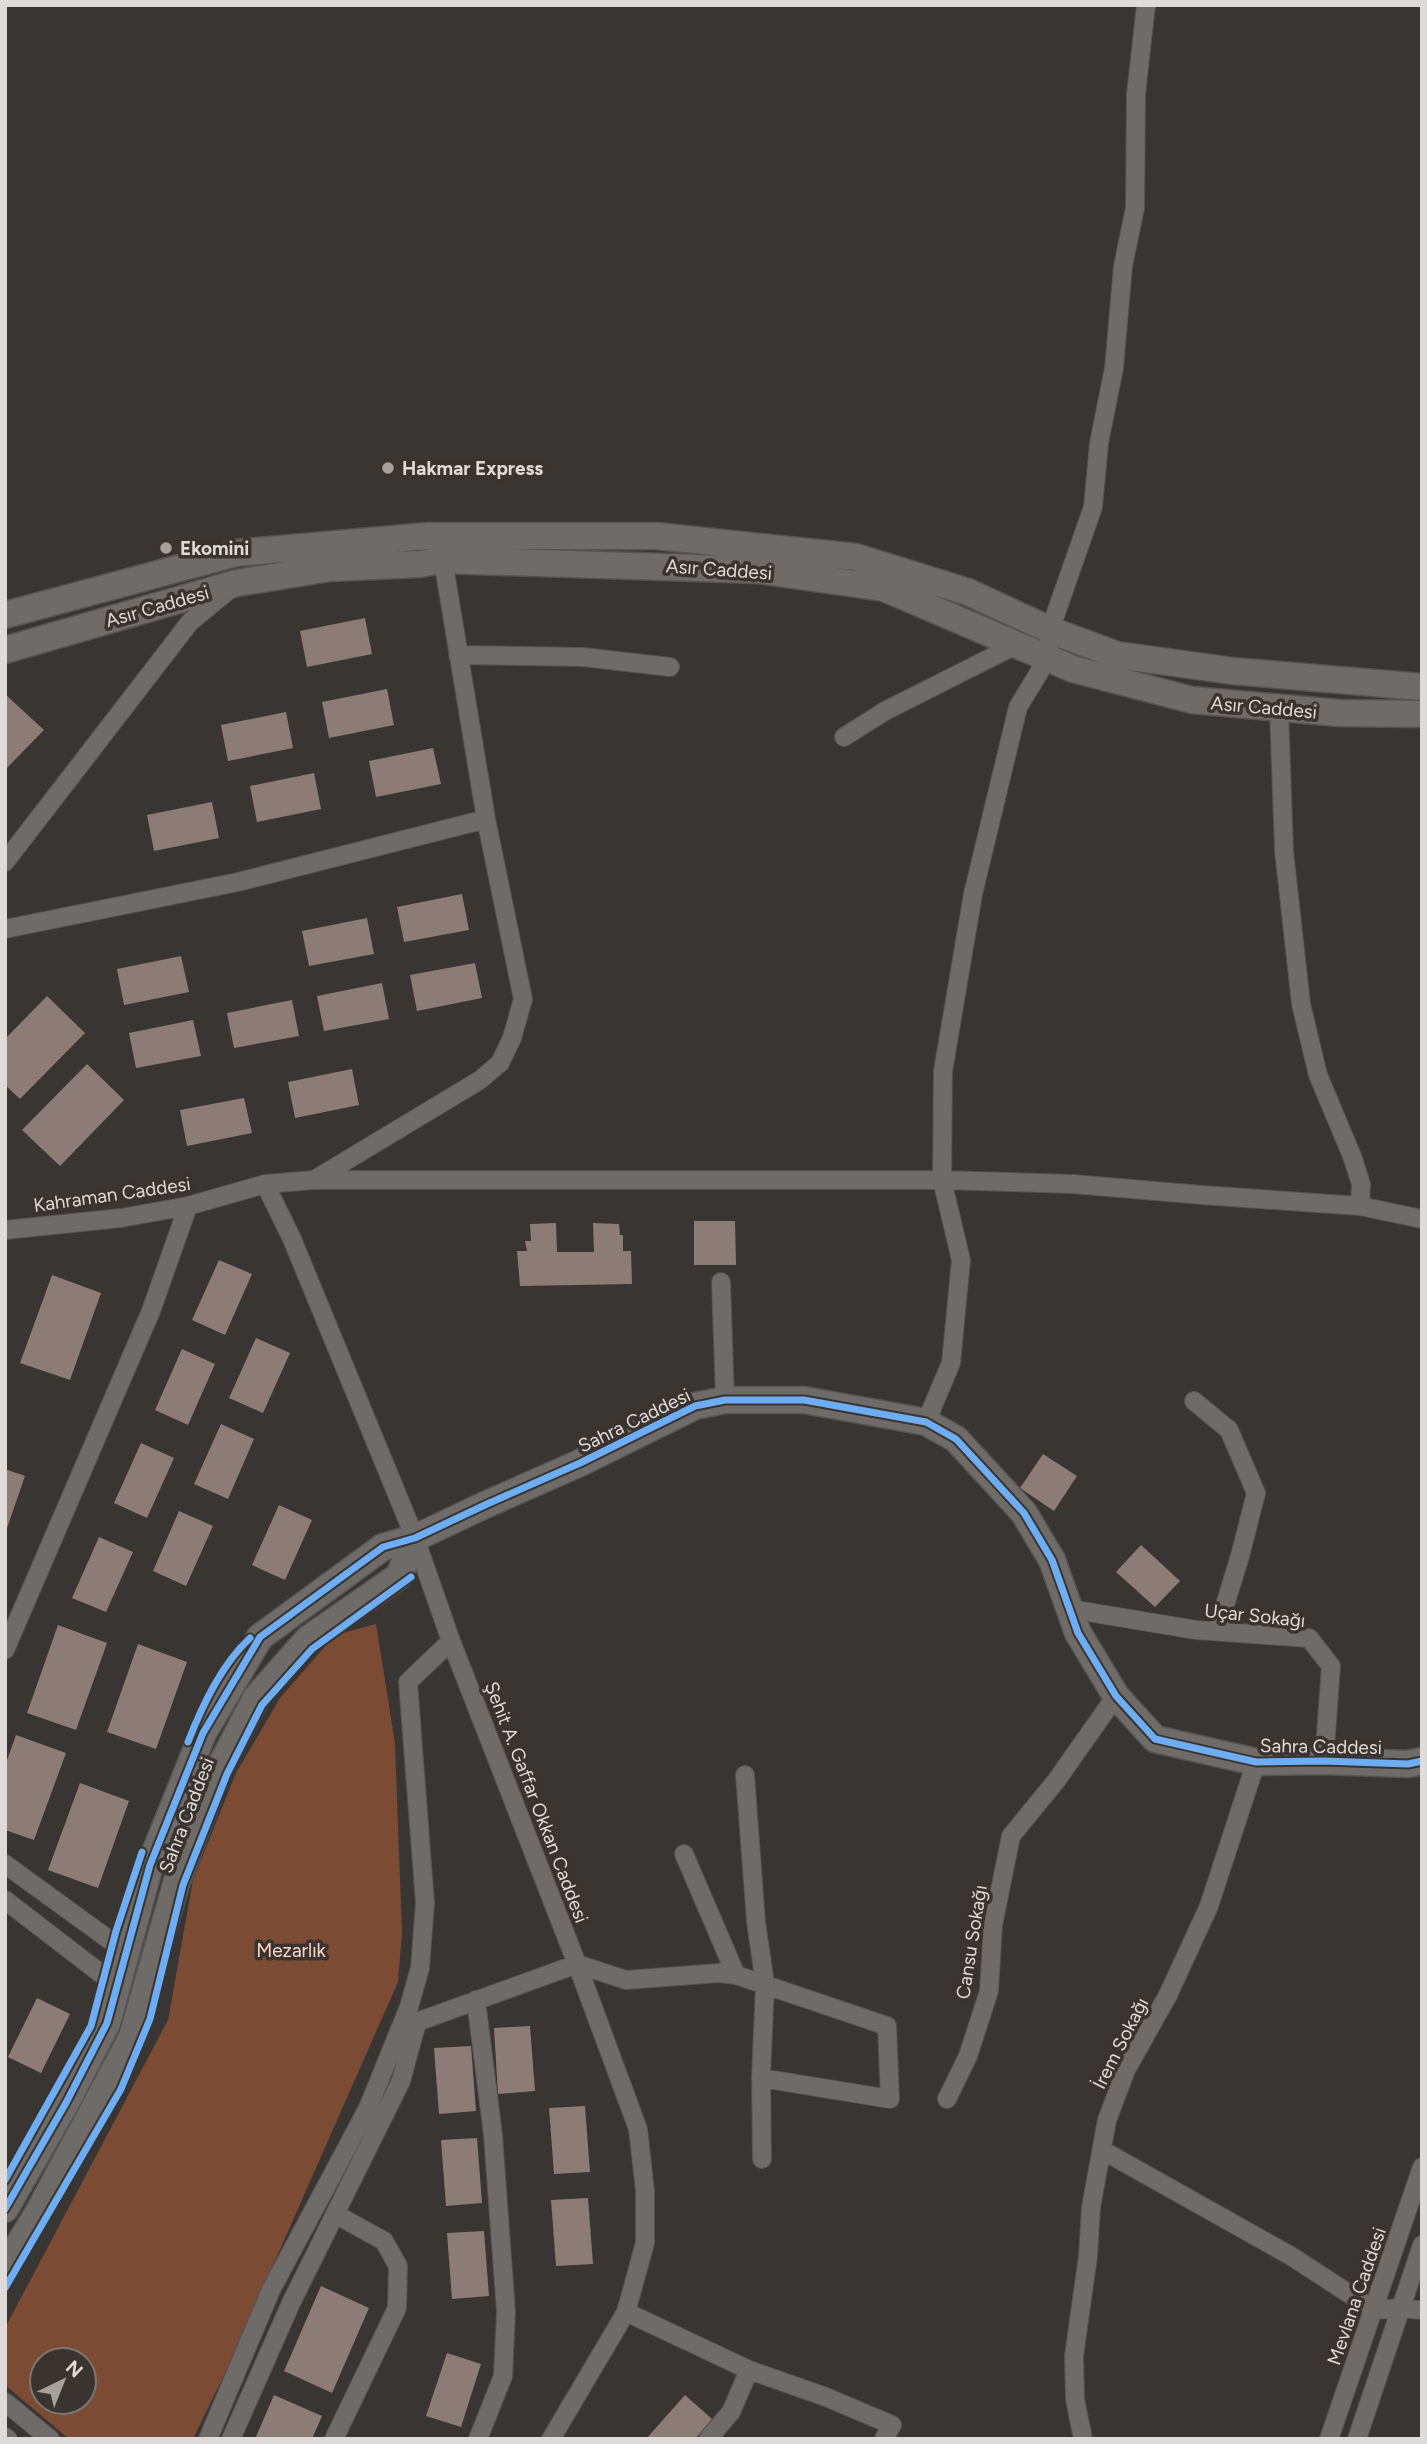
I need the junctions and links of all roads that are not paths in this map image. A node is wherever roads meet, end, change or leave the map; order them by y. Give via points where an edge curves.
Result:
1 (1146, 5) edge
2 (443, 560) junction
3 (237, 583) junction
4 (5, 615) edge
5 (1050, 630) junction
6 (1016, 645) junction
7 (5, 650) edge
8 (458, 655) junction
9 (1048, 659) junction
10 (670, 667) dead end
11 (1422, 687) edge
12 (1279, 709) junction
13 (1422, 714) edge
14 (844, 737) dead end
15 (486, 818) junction
16 (5, 862) edge
17 (5, 929) edge
18 (314, 1180) junction
19 (942, 1180) junction
20 (265, 1184) junction
21 (188, 1206) junction
22 (1360, 1206) junction
23 (1422, 1219) edge
24 (5, 1230) edge
25 (721, 1282) dead end
26 (725, 1400) junction
27 (1194, 1401) dead end
28 (926, 1422) junction
29 (415, 1538) junction
30 (1070, 1609) junction
31 (1217, 1631) junction
32 (451, 1641) junction
33 (5, 1650) edge
34 (1116, 1696) junction
35 (1324, 1761) junction
36 (1422, 1761) edge
37 (1256, 1762) junction
38 (745, 1775) dead end
39 (684, 1854) dead end
40 (5, 1864) edge
41 (5, 1900) edge
42 (126, 1952) junction
43 (578, 1965) junction
44 (736, 1975) junction
45 (765, 1984) junction
46 (117, 1986) junction
47 (476, 2000) junction
48 (761, 2078) junction
49 (947, 2099) dead end
50 (1102, 2150) junction
51 (762, 2159) dead end
52 (1422, 2167) edge
53 (5, 2208) edge
54 (335, 2214) junction
55 (1422, 2245) edge
56 (5, 2267) edge
57 (1401, 2308) junction
58 (1374, 2310) junction
59 (1422, 2310) edge
60 (626, 2312) junction
61 (749, 2370) junction
62 (5, 2402) edge
63 (50, 2439) edge
64 (208, 2439) edge
65 (231, 2439) edge
66 (334, 2439) edge
67 (478, 2439) edge
68 (551, 2439) edge
69 (708, 2439) edge
70 (884, 2439) edge
71 (1083, 2439) edge
72 (1329, 2439) edge
73 (1356, 2439) edge

1 - 5 street via 1136,94 1135,208 1123,266 1114,368 1099,443 1093,507
2 - 3 street, Asır Caddesi via 330,568
2 - 6 street, Asır Caddesi via 758,570 871,586
2 - 8 street
3 - 7 street, Asır Caddesi
3 - 16 street via 190,622
4 - 5 street, Asır Caddesi via 236,553 428,536 657,537 856,557 968,592
5 - 9 street
5 - 11 street, Asır Caddesi via 1117,654 1233,671
6 - 9 street, Asır Caddesi
6 - 14 street via 885,711
8 - 10 street via 583,657
8 - 15 street
9 - 12 street, Asır Caddesi via 1192,700
9 - 19 street via 1018,707 974,894 943,1072
12 - 13 street, Asır Caddesi
12 - 22 street via 1284,851 1301,1004 1318,1075 1352,1156
15 - 17 street via 238,882
15 - 18 street via 523,999 512,1038 500,1063 480,1080
18 - 19 street, Kahraman Caddesi
18 - 20 street, Kahraman Caddesi
19 - 22 street, Kahraman Caddesi via 1073,1184
19 - 28 street via 961,1260 951,1363
20 - 21 street, Kahraman Caddesi
20 - 29 street, Şehit A. Gaffar Okkan Caddesi
21 - 24 street, Kahraman Caddesi
21 - 33 street via 151,1311
22 - 23 street, Kahraman Caddesi
25 - 26 street
26 - 28 street, Sahra Caddesi via 804,1400
26 - 29 street, Sahra Caddesi via 695,1406
27 - 31 street via 1229,1430 1255,1493
28 - 30 street, Sahra Caddesi via 956,1440 1024,1513 1052,1560
29 - 32 street, Şehit A. Gaffar Okkan Caddesi
29 - 42 street, Sahra Caddesi via 383,1547 260,1637 203,1733 150,1864
29 - 56 street, Sahra Caddesi via 398,1576 308,1640 256,1698 218,1770 181,1872 132,2036
30 - 31 street, Uçar Sokağı
30 - 34 street, Sahra Caddesi via 1078,1633
31 - 35 street, Uçar Sokağı via 1308,1638 1331,1666
32 - 43 street, Şehit A. Gaffar Okkan Caddesi
32 - 64 street via 408,1682 425,1903 420,1968 409,2007 368,2108 271,2290
34 - 37 street, Sahra Caddesi via 1155,1739
34 - 49 street, Cansu Sokağı via 1011,1836 993,1925 989,1991 968,2056
35 - 36 street, Sahra Caddesi
35 - 37 street, Sahra Caddesi
37 - 50 street, İrem Sokağı via 1209,1906 1168,1996 1126,2070 1107,2120
38 - 45 street
39 - 44 street
40 - 42 street
41 - 46 street
42 - 46 street, Sahra Caddesi
43 - 44 street via 626,1980
43 - 47 street
43 - 60 street, Şehit A. Gaffar Okkan Caddesi via 638,2129 645,2243
44 - 45 street
45 - 48 street
45 - 48 street via 887,2026 891,2099
46 - 53 street, Sahra Caddesi via 107,2023
47 - 54 street via 417,2022 401,2081
47 - 67 street via 493,2134 506,2312 503,2376
48 - 51 street
50 - 58 street via 1291,2256
50 - 71 street, İrem Sokağı via 1074,2356 1075,2399
52 - 58 street, Mevlana Caddesi
54 - 65 street
54 - 66 street via 384,2241 398,2266 397,2308
55 - 57 street
57 - 58 street
57 - 59 street
57 - 73 street
58 - 72 street, Mevlana Caddesi
60 - 61 street
60 - 68 street, Şehit A. Gaffar Okkan Caddesi
61 - 69 street via 731,2412
61 - 70 street via 892,2425
62 - 63 street

